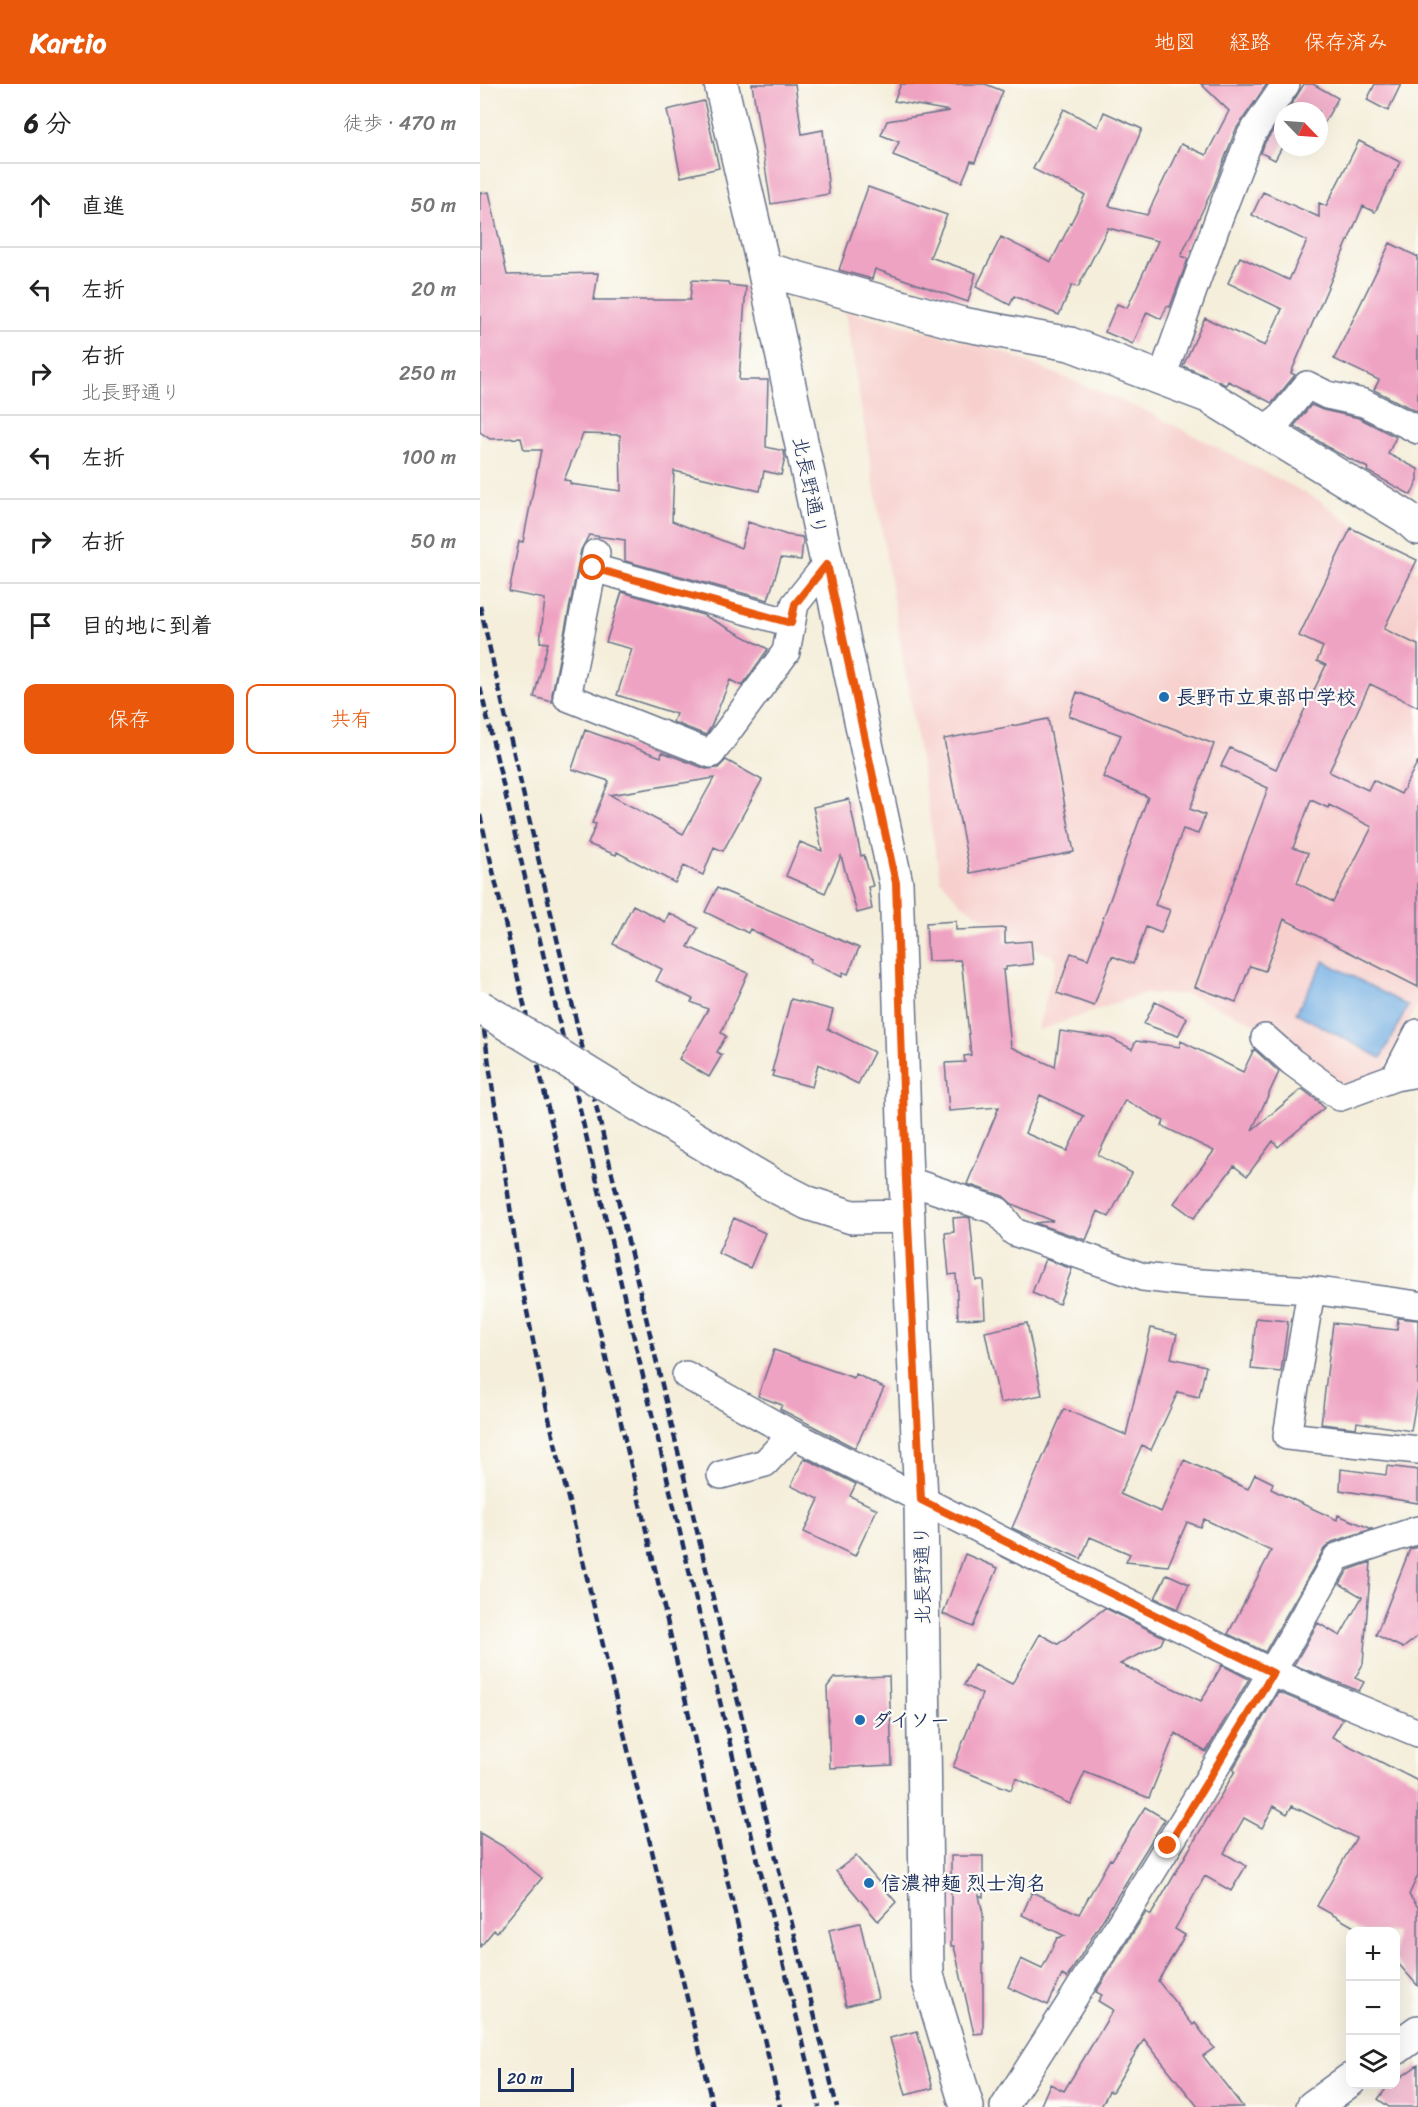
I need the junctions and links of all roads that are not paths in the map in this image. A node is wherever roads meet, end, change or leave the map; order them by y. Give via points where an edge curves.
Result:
1 (721, 84) edge
2 (1286, 84) edge
3 (764, 268) junction
4 (1161, 380) junction
5 (1263, 430) junction
6 (1418, 430) edge
7 (1418, 528) edge
8 (827, 564) junction
9 (791, 623) junction
10 (480, 1007) edge
11 (1418, 1033) edge
12 (1265, 1038) dead end
13 (1407, 1075) edge
14 (906, 1180) junction
15 (908, 1216) junction
16 (1311, 1290) junction
17 (1418, 1305) edge
18 (686, 1375) dead end
19 (792, 1434) junction
20 (1418, 1450) edge
21 (721, 1475) dead end
22 (921, 1500) junction
23 (1418, 1530) edge
24 (1273, 1673) junction
25 (1418, 1733) edge
26 (1418, 2032) edge
27 (1400, 2045) edge
28 (1346, 2083) edge
29 (1320, 2106) edge
30 (967, 2107) edge
31 (1004, 2107) edge

1 - 3 street, 北長野通り
2 - 4 street via 1251,135
3 - 4 street via 962,324 1070,344
3 - 8 street, 北長野通り
4 - 5 street via 1208,396
5 - 6 street via 1281,417 1307,386 1364,403
5 - 7 street
8 - 9 street via 795,604
8 - 14 street, 北長野通り via 896,883
9 - 9 street via 786,652 711,754 567,697 595,560
10 - 15 street, bridge via 808,1203 852,1217
11 - 13 street
12 - 13 street via 1340,1097
14 - 15 street, 北長野通り
14 - 16 street via 998,1212 1014,1232 1143,1277
15 - 22 street, 北長野通り
16 - 17 street
16 - 20 street via 1287,1436
18 - 19 street
19 - 21 street via 765,1463
19 - 22 street
22 - 24 street
22 - 30 street, 北長野通り via 927,1975
23 - 24 street via 1337,1557
24 - 25 street
24 - 31 street
26 - 27 street
28 - 29 street

